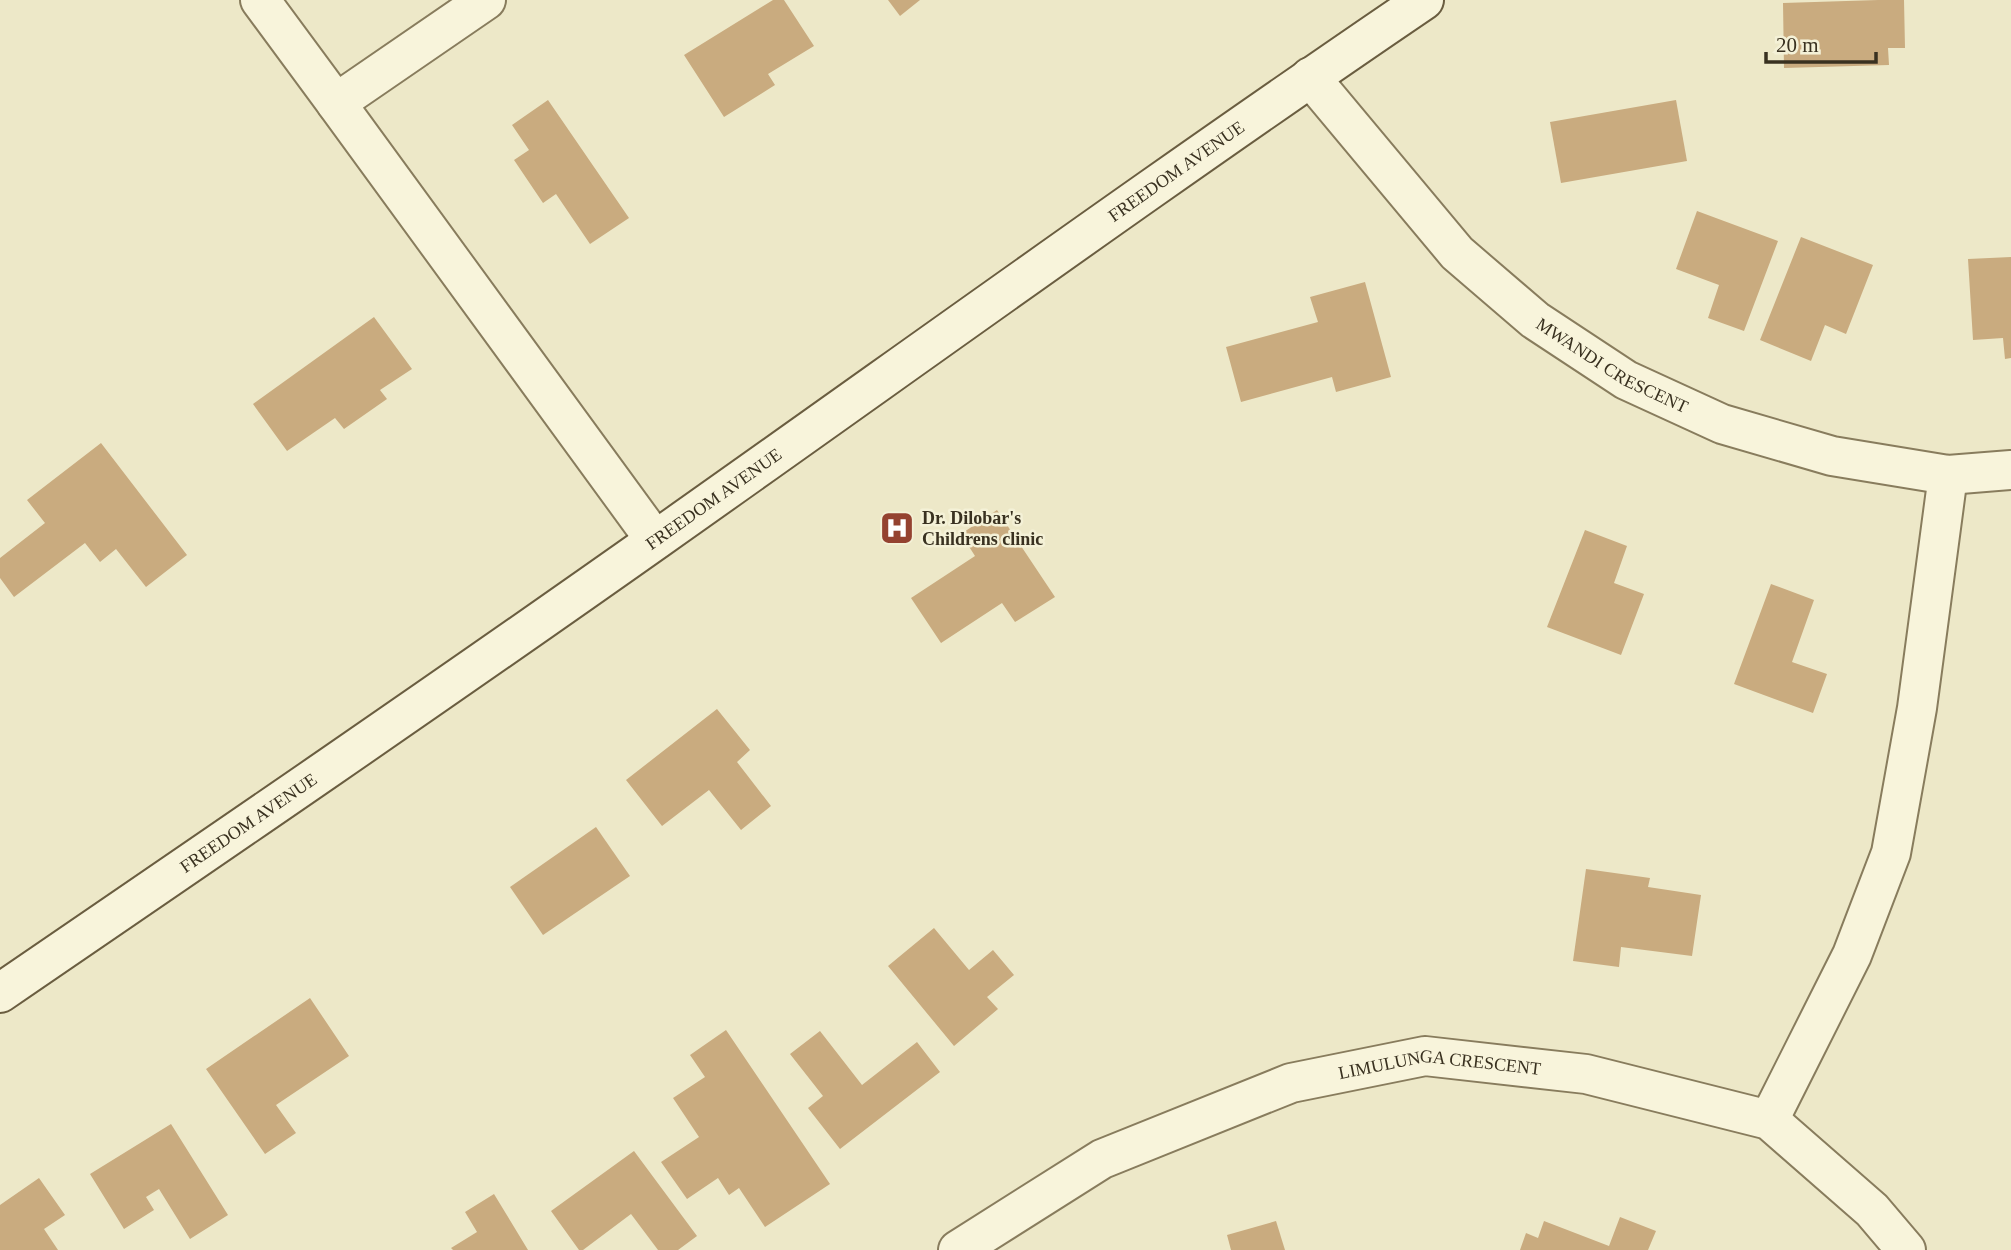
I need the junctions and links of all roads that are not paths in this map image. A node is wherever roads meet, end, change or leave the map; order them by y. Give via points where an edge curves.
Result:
1 (260, 0) edge
2 (486, 0) edge
3 (1424, 0) edge
4 (1310, 77) junction
5 (336, 103) junction
6 (2011, 470) edge
7 (1948, 475) junction
8 (655, 540) junction
9 (0, 993) edge
10 (1769, 1120) junction
11 (958, 1250) edge
12 (1906, 1250) edge

1 - 5 street
2 - 5 street
3 - 4 street, FREEDOM AVENUE
4 - 7 street, MWANDI CRESCENT via 1457,253 1535,320 1626,380 1735,428 1832,456
4 - 8 street, FREEDOM AVENUE
5 - 8 street
6 - 7 street, MWANDI CRESCENT
7 - 10 street via 1917,708 1891,853 1852,955
8 - 9 street, FREEDOM AVENUE
10 - 11 street, LIMULUNGA CRESCENT via 1587,1074 1425,1056 1291,1083 1102,1159
10 - 12 street, LIMULUNGA CRESCENT via 1872,1210

